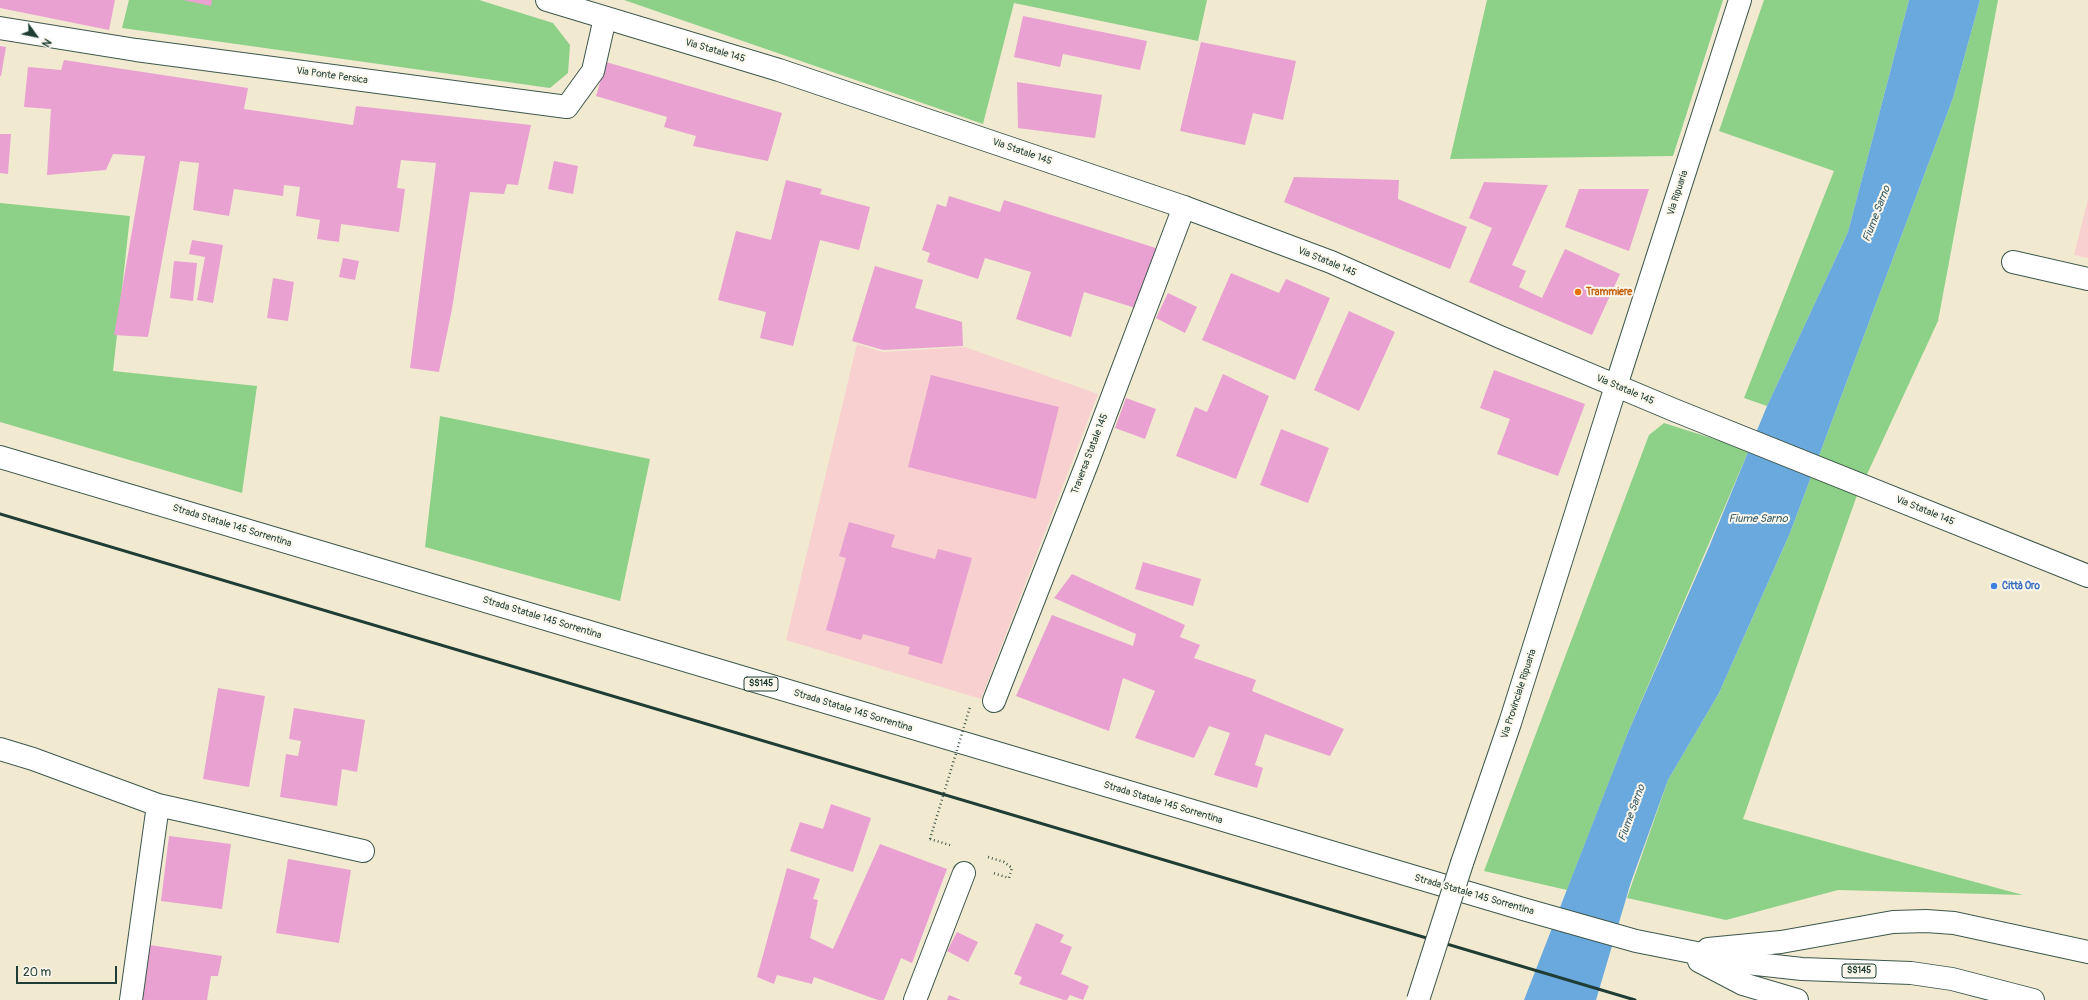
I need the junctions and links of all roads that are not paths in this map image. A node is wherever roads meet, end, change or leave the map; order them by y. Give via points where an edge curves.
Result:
1 (547, 0) edge
2 (1740, 0) edge
3 (605, 18) junction
4 (0, 28) edge
5 (1184, 207) junction
6 (2013, 262) dead end
7 (2088, 279) edge
8 (1616, 386) junction
9 (0, 457) edge
10 (2088, 576) edge
11 (994, 700) dead end
12 (0, 749) edge
13 (158, 805) junction
14 (363, 851) dead end
15 (964, 873) dead end
16 (1684, 952) junction
17 (2088, 952) edge
18 (131, 1000) edge
19 (915, 1000) edge
20 (1418, 1000) edge
21 (1797, 1000) edge
22 (2033, 1000) edge

1 - 3 main road, Via Statale 145
2 - 8 main road, Via Ripuaria
3 - 4 main road, Via Ponte Persica via 593,71 566,107 143,51
3 - 5 main road, Via Statale 145 via 779,70
5 - 8 main road, Via Statale 145 via 1331,262
5 - 11 main road, Traversa Statale 145
6 - 7 main road
8 - 10 main road, Via Statale 145
8 - 20 main road, Via Provinciale Ripuaria, bridge via 1510,723
9 - 16 main road, Strada Statale 145 Sorrentina / SS145 via 1523,909
12 - 13 main road
13 - 14 main road
13 - 18 main road
15 - 19 main road
16 - 17 main road via 1781,942 1893,922 1926,921 1954,924
16 - 21 main road via 1743,984
16 - 22 main road, SS145 via 1802,969 1911,973 1952,979

